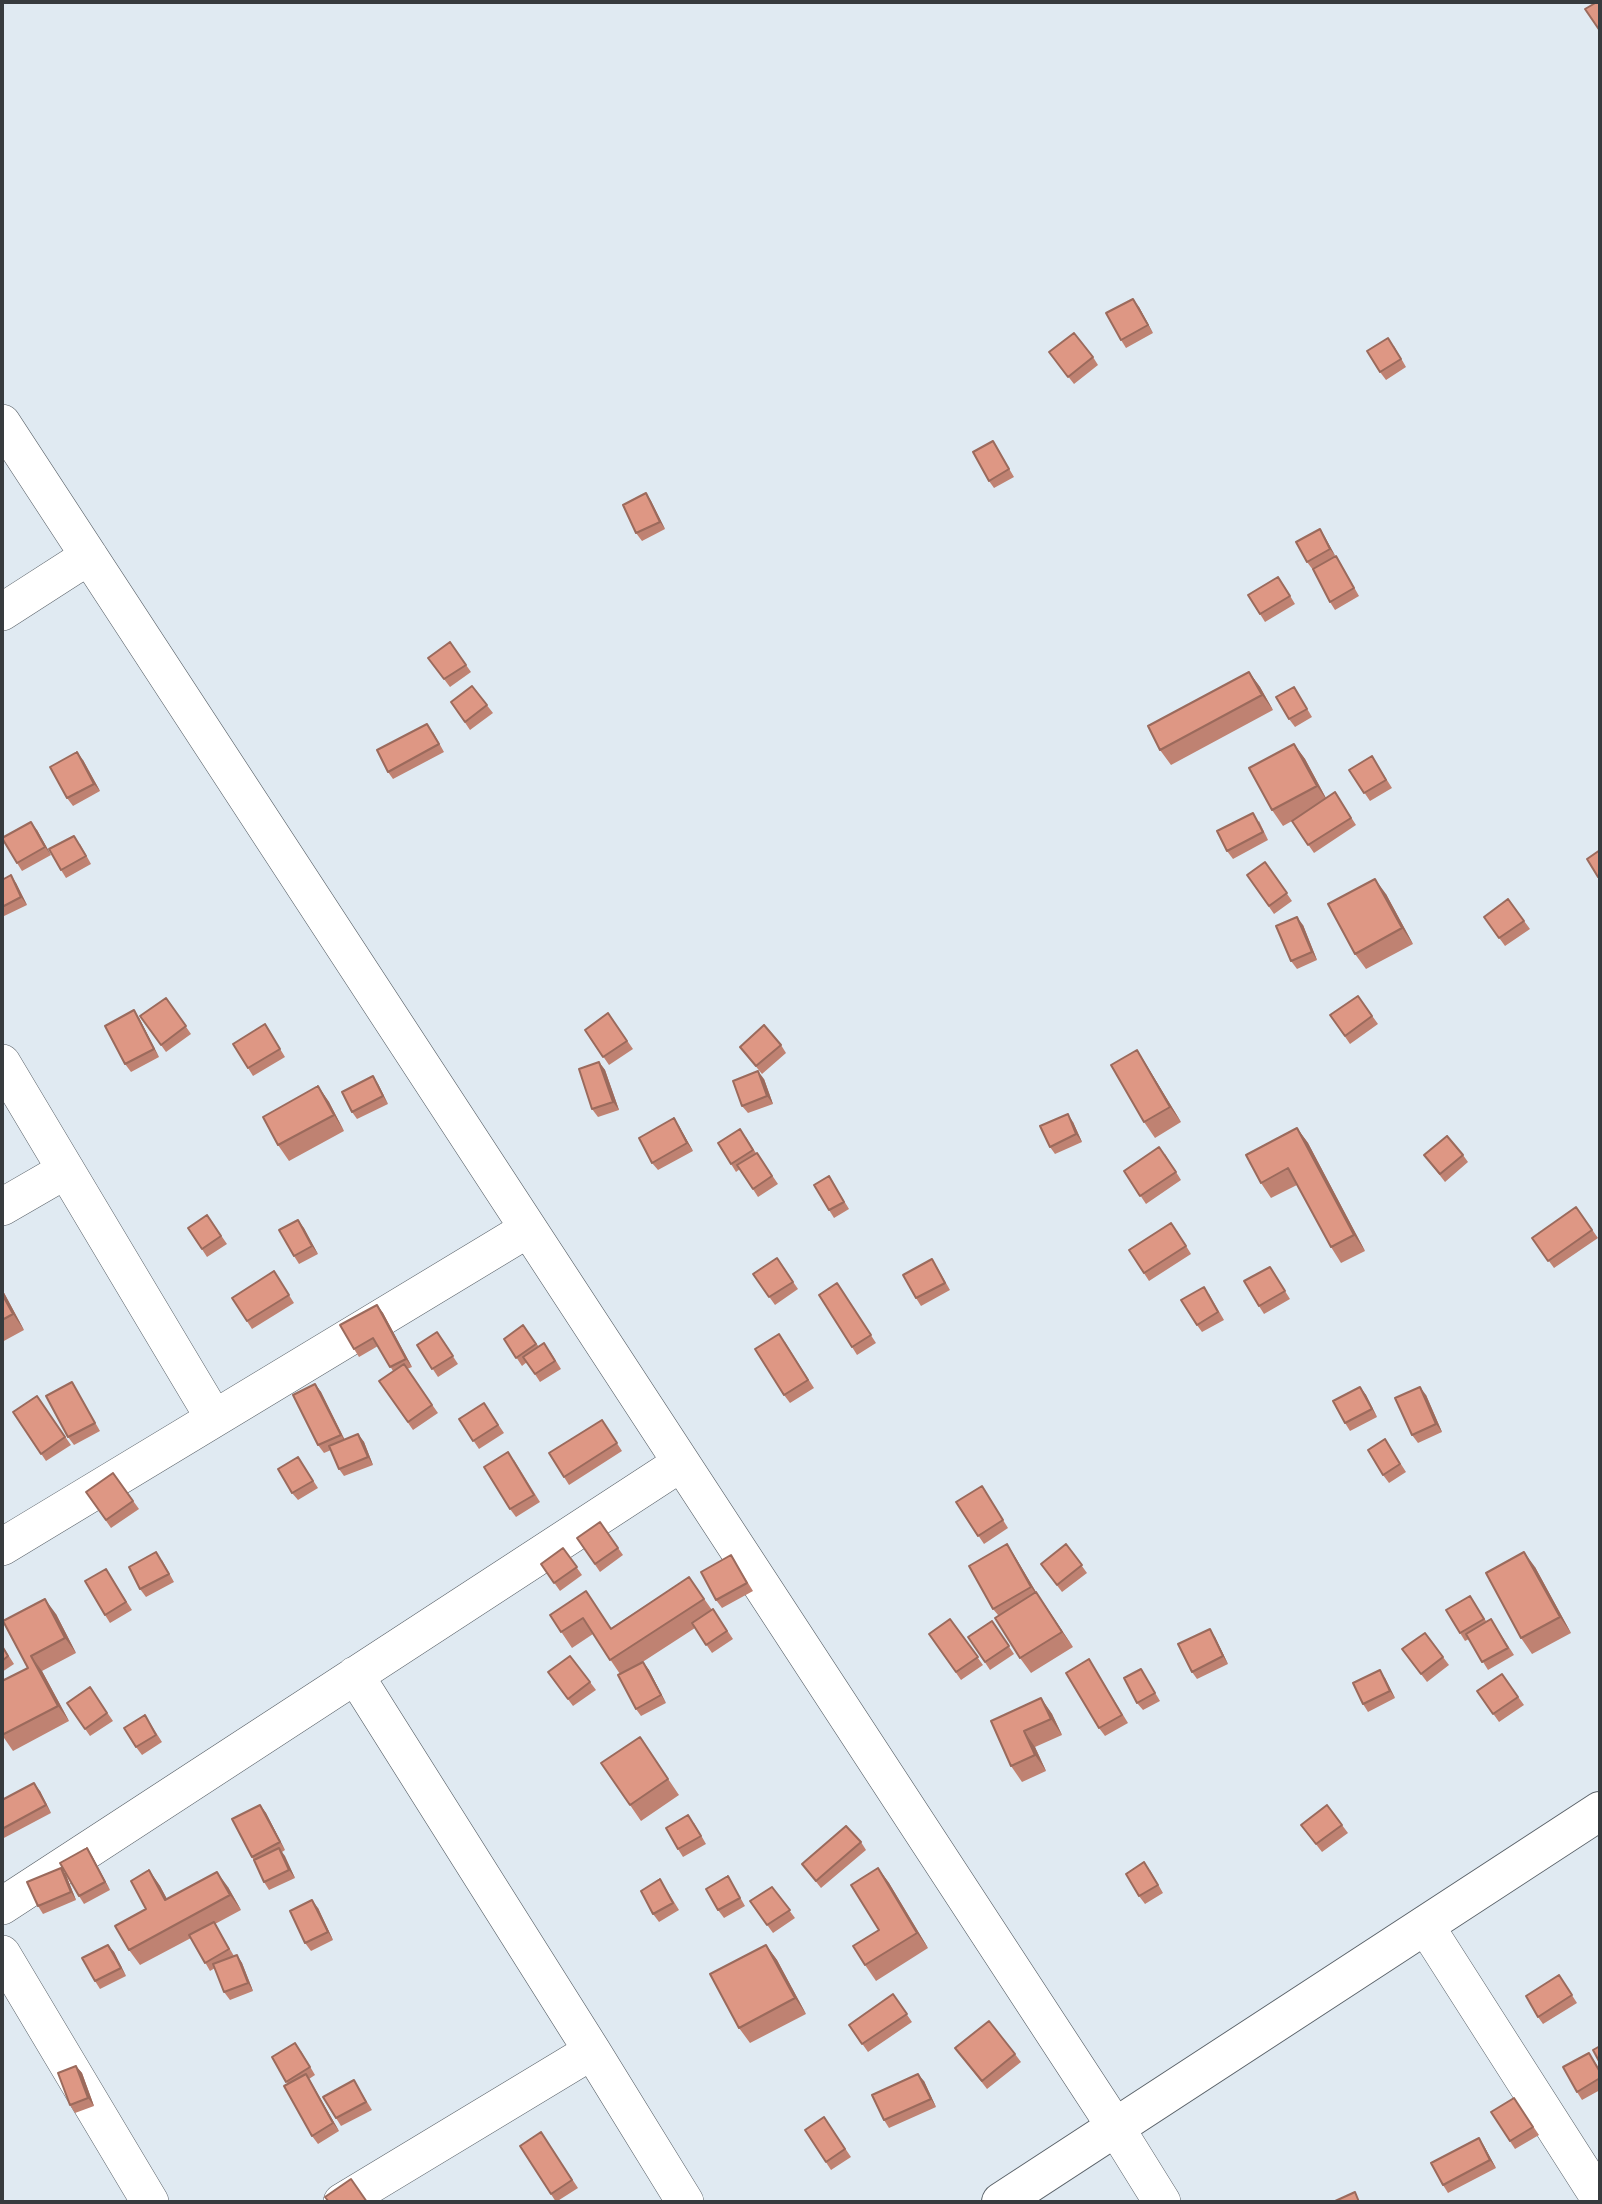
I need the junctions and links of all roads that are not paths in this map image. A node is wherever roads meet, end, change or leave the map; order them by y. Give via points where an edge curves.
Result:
1 (2, 422) edge
2 (89, 556) junction
3 (2, 612) edge
4 (2, 1063) edge
5 (66, 1170) junction
6 (2, 1207) edge
7 (528, 1228) junction
8 (214, 1418) junction
9 (681, 1463) junction
10 (2, 1547) edge
11 (355, 1675) junction
12 (1600, 1811) edge
13 (2, 1906) edge
14 (1425, 1925) junction
15 (2, 1954) edge
16 (592, 2051) junction
17 (1116, 2127) junction
18 (1600, 2199) edge
19 (150, 2202) edge
20 (342, 2202) edge
21 (685, 2202) edge
22 (1002, 2202) edge
23 (1162, 2202) edge

1 - 2 street
2 - 3 street
2 - 7 street
4 - 5 street
5 - 6 street
5 - 8 street
7 - 8 street
7 - 9 street
8 - 10 street
9 - 11 street
9 - 17 street
11 - 13 street
11 - 16 street
12 - 14 main road
14 - 17 main road
14 - 18 street
15 - 19 street
16 - 20 street
16 - 21 street
17 - 22 main road
17 - 23 street

